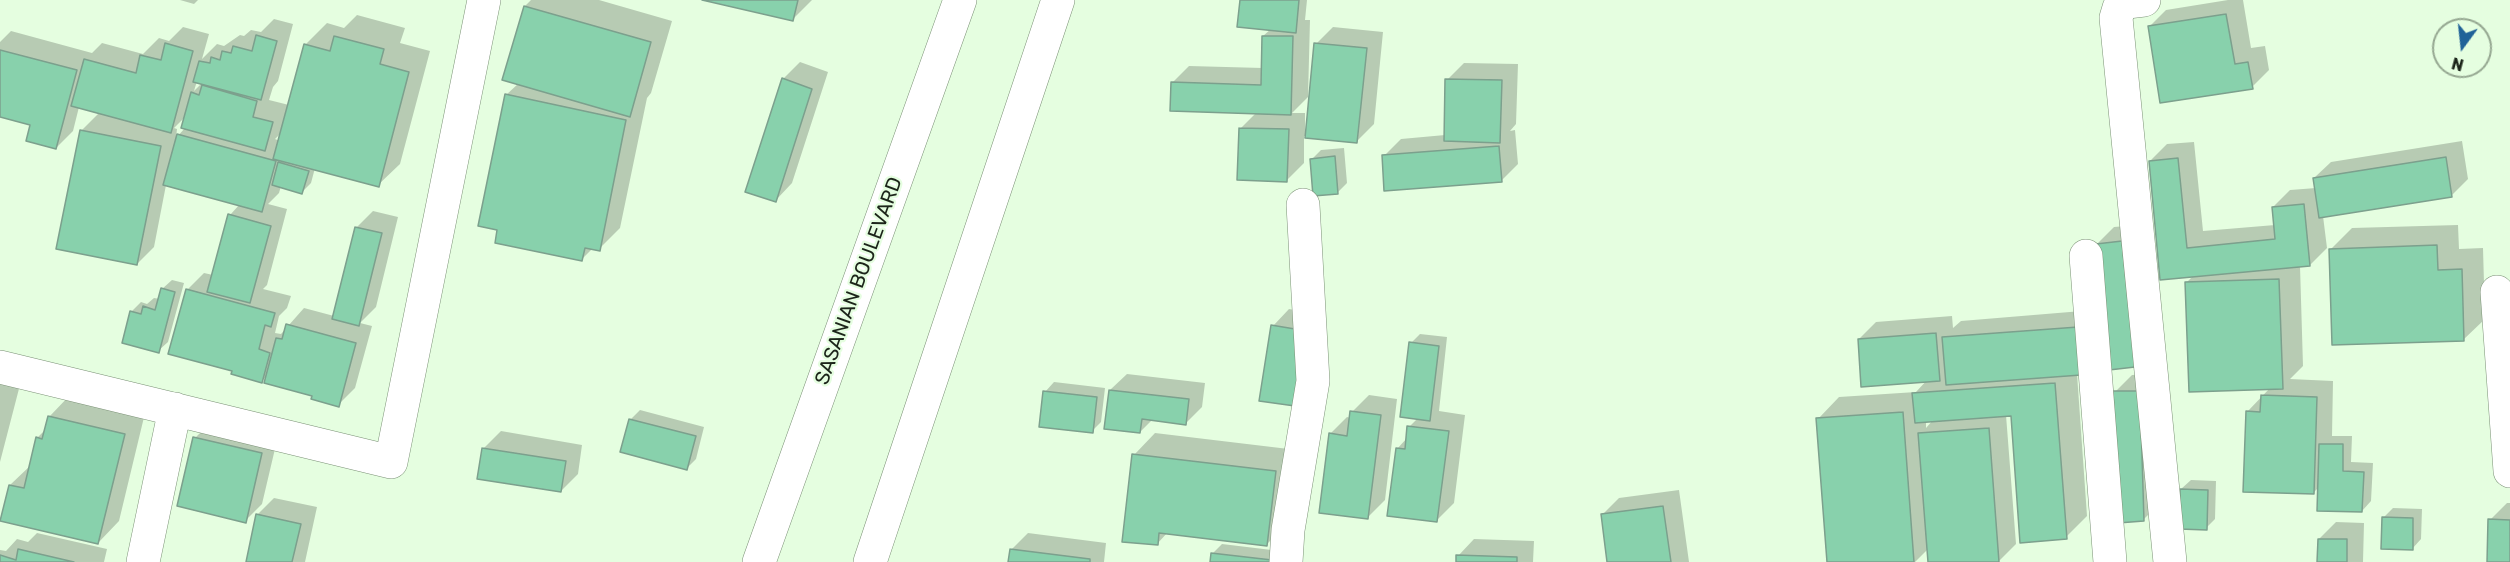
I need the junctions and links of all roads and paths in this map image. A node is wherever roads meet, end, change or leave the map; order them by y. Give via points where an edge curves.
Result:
1 (484, 0) edge
2 (960, 0) edge
3 (1058, 0) edge
4 (2144, 0) edge
5 (1303, 205) dead end
6 (2086, 256) dead end
7 (2497, 292) dead end
8 (0, 367) edge
9 (175, 409) junction
10 (2510, 471) edge
11 (143, 562) edge
12 (759, 562) edge
13 (870, 562) edge
14 (1286, 562) edge
15 (2110, 562) edge
16 (2169, 562) edge

1 - 9 main road via 391,462
2 - 12 main road, SASANIAN BOULEVARD
3 - 13 main road
4 - 16 main road via 2127,2 2119,8 2116,18
5 - 14 main road via 1313,381
6 - 15 main road
7 - 10 main road
8 - 9 main road
9 - 11 main road

